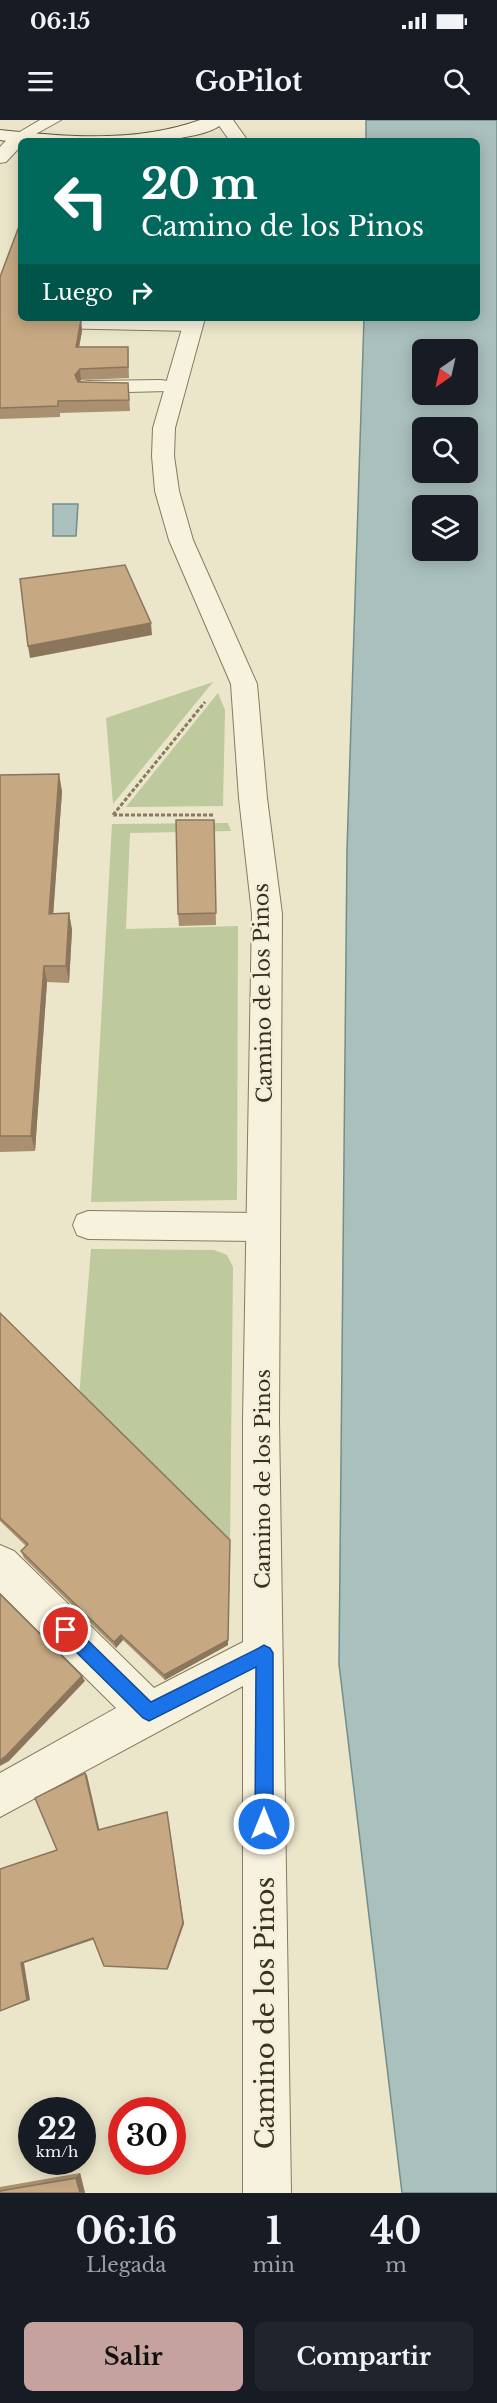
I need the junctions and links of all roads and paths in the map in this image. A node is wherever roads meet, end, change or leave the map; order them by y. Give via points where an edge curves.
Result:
1 (217, 120) edge
2 (224, 120) edge
3 (50, 121) edge
4 (0, 135) edge
5 (19, 137) junction
6 (18, 138) edge
7 (32, 138) edge
8 (144, 138) edge
9 (237, 138) edge
10 (0, 158) edge
11 (194, 321) edge
12 (57, 324) edge
13 (160, 386) dead end
14 (89, 387) edge
15 (209, 696) dead end
16 (209, 815) dead end
17 (88, 1225) dead end
18 (264, 1227) junction
19 (0, 1565) edge
20 (264, 1653) junction
21 (149, 1712) junction
22 (0, 1796) edge
23 (267, 2193) edge

1 - 8 street
2 - 9 street
3 - 5 lane
4 - 5 street
5 - 7 street
6 - 10 street
11 - 12 lane
11 - 18 street, Camino de los Pinos via 164,428 163,456 167,491 181,540 244,684 267,914
13 - 14 street
15 - 16 path via 113,815
17 - 18 lane
18 - 20 street, Camino de los Pinos
19 - 21 street
20 - 21 street
20 - 23 street, Camino de los Pinos
21 - 22 street

